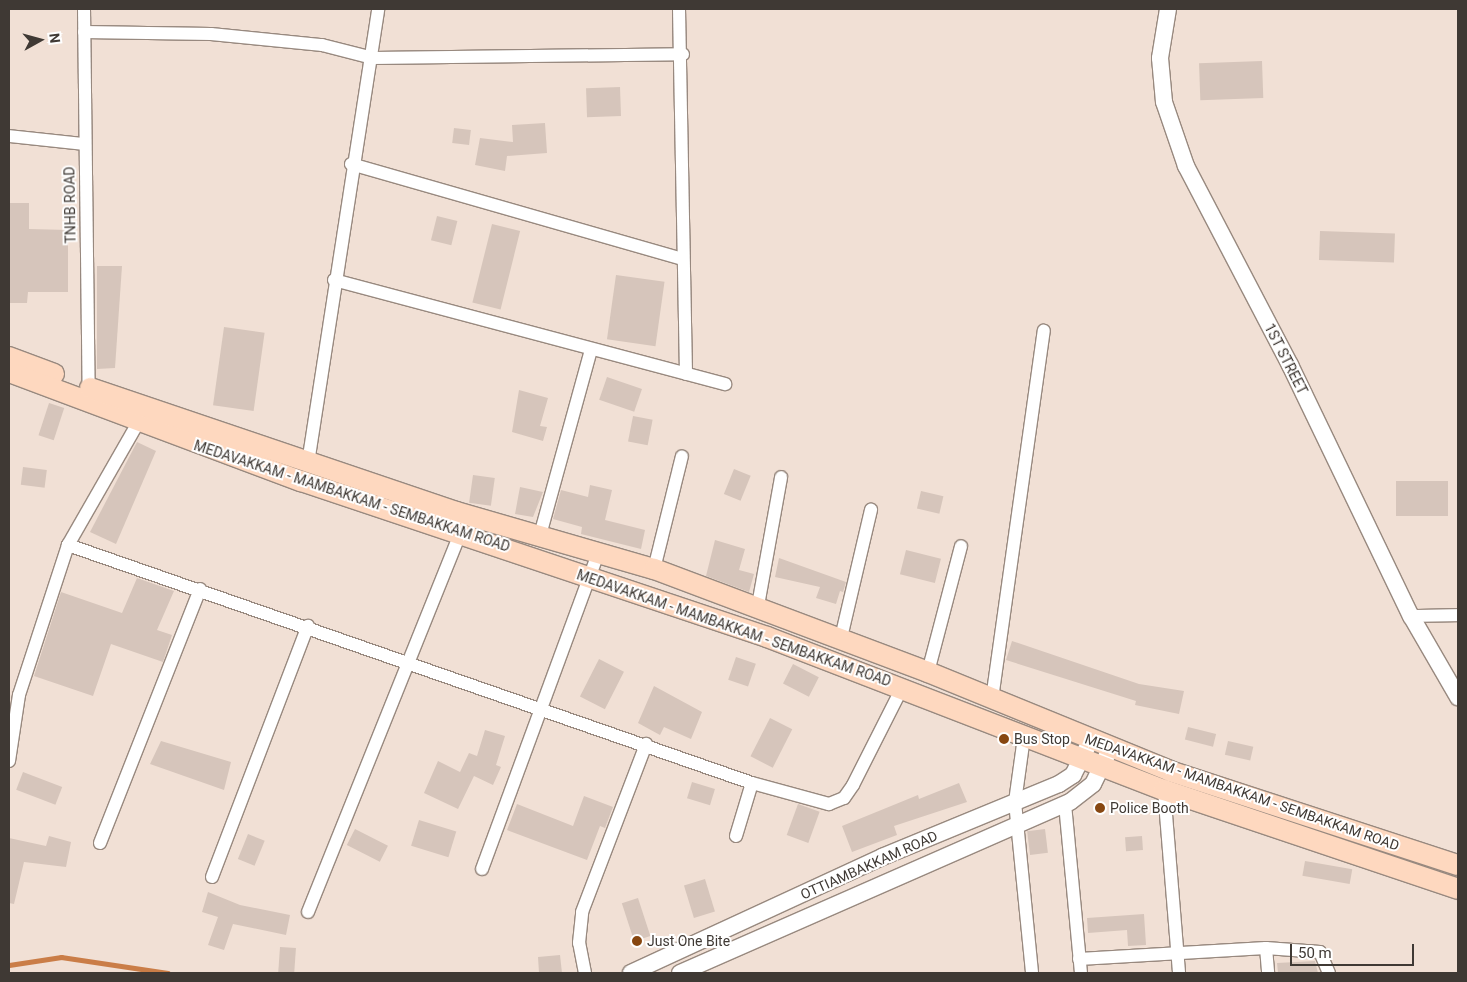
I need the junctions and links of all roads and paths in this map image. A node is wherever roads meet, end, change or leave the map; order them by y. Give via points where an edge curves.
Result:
1 (84, 9) edge
2 (378, 9) edge
3 (679, 9) edge
4 (1168, 9) edge
5 (84, 32) junction
6 (683, 54) junction
7 (373, 58) junction
8 (9, 136) edge
9 (84, 144) junction
10 (352, 164) junction
11 (682, 259) junction
12 (334, 280) junction
13 (1044, 331) dead end
14 (591, 350) junction
15 (9, 357) edge
16 (9, 372) edge
17 (686, 374) junction
18 (725, 384) dead end
19 (89, 394) junction
20 (138, 423) junction
21 (682, 456) dead end
22 (308, 463) junction
23 (781, 477) dead end
24 (871, 510) dead end
25 (461, 532) junction
26 (540, 535) junction
27 (68, 545) junction
28 (962, 546) dead end
29 (598, 554) junction
30 (654, 569) junction
31 (589, 577) junction
32 (200, 589) junction
33 (757, 611) junction
34 (1458, 615) edge
35 (1411, 616) junction
36 (308, 626) junction
37 (840, 642) junction
38 (412, 662) junction
39 (928, 672) junction
40 (902, 688) junction
41 (1458, 697) edge
42 (992, 700) junction
43 (541, 707) junction
44 (1024, 737) junction
45 (646, 744) junction
46 (1097, 754) junction
47 (9, 761) edge
48 (752, 783) junction
49 (1164, 790) junction
50 (1015, 802) junction
51 (1065, 804) junction
52 (1018, 823) junction
53 (736, 836) dead end
54 (100, 843) dead end
55 (1458, 865) edge
56 (482, 869) dead end
57 (212, 877) dead end
58 (1458, 889) edge
59 (308, 912) dead end
60 (1266, 948) junction
61 (1178, 952) junction
62 (1080, 959) junction
63 (585, 973) edge
64 (631, 973) edge
65 (680, 973) edge
66 (1032, 973) edge
67 (1081, 973) edge
68 (1179, 973) edge
69 (1268, 973) edge
70 (1328, 973) edge

1 - 5 street, TNHB ROAD
2 - 7 street
3 - 6 street
4 - 35 street, 1ST STREET via 1160,58 1164,102 1186,166 1290,365
5 - 7 street via 211,34 322,45
5 - 9 street, TNHB ROAD
6 - 7 street
6 - 11 street
7 - 10 street
8 - 9 street
9 - 19 street, TNHB ROAD
10 - 11 street
10 - 12 street
11 - 17 street
12 - 14 street
12 - 22 street
13 - 42 street
14 - 17 street
14 - 26 street
15 - 19 main road, MEDAVAKKAM - MAMBAKKAM - SEMBAKKAM ROAD
16 - 19 main road, MEDAVAKKAM - MAMBAKKAM - SEMBAKKAM ROAD
17 - 18 street
19 - 20 main road, MEDAVAKKAM - MAMBAKKAM - SEMBAKKAM ROAD
19 - 22 main road, MEDAVAKKAM - MAMBAKKAM - SEMBAKKAM ROAD
20 - 25 main road, MEDAVAKKAM - MAMBAKKAM - SEMBAKKAM ROAD
20 - 27 street
21 - 30 street
22 - 26 main road, MEDAVAKKAM - MAMBAKKAM - SEMBAKKAM ROAD
23 - 33 street
24 - 37 street
25 - 31 main road, MEDAVAKKAM - MAMBAKKAM - SEMBAKKAM ROAD
25 - 38 street
26 - 29 main road, MEDAVAKKAM - MAMBAKKAM - SEMBAKKAM ROAD
27 - 32 street
27 - 47 street via 19,695
28 - 39 street
29 - 30 main road, MEDAVAKKAM - MAMBAKKAM - SEMBAKKAM ROAD
29 - 31 street
30 - 33 main road, MEDAVAKKAM - MAMBAKKAM - SEMBAKKAM ROAD
31 - 40 main road, MEDAVAKKAM - MAMBAKKAM - SEMBAKKAM ROAD
31 - 43 street
32 - 36 street
32 - 54 street
33 - 37 main road, MEDAVAKKAM - MAMBAKKAM - SEMBAKKAM ROAD
34 - 35 street
35 - 41 street, 1ST STREET
36 - 38 street
36 - 57 street
37 - 39 main road, MEDAVAKKAM - MAMBAKKAM - SEMBAKKAM ROAD
38 - 43 street
38 - 59 street
39 - 42 main road, MEDAVAKKAM - MAMBAKKAM - SEMBAKKAM ROAD
40 - 44 main road, MEDAVAKKAM - MAMBAKKAM - SEMBAKKAM ROAD
40 - 48 street via 844,798 829,804
42 - 46 main road, MEDAVAKKAM - MAMBAKKAM - SEMBAKKAM ROAD
43 - 45 street
43 - 56 street
44 - 46 main road, MEDAVAKKAM - MAMBAKKAM - SEMBAKKAM ROAD
44 - 50 street
45 - 48 street
45 - 63 street via 582,912 579,943
46 - 49 main road, MEDAVAKKAM - MAMBAKKAM - SEMBAKKAM ROAD
46 - 50 street, OTTIAMBAKKAM ROAD via 1073,775
46 - 51 street, OTTIAMBAKKAM ROAD via 1084,795
46 - 55 main road, MEDAVAKKAM - MAMBAKKAM - SEMBAKKAM ROAD
48 - 53 street
49 - 58 main road, MEDAVAKKAM - MAMBAKKAM - SEMBAKKAM ROAD
49 - 61 street
50 - 52 street
50 - 64 street, OTTIAMBAKKAM ROAD via 882,857
51 - 52 street, OTTIAMBAKKAM ROAD
51 - 62 street
52 - 65 street, OTTIAMBAKKAM ROAD
52 - 66 street
60 - 61 street
60 - 69 street
60 - 70 street via 1320,952
61 - 62 street
61 - 68 street
62 - 67 street

